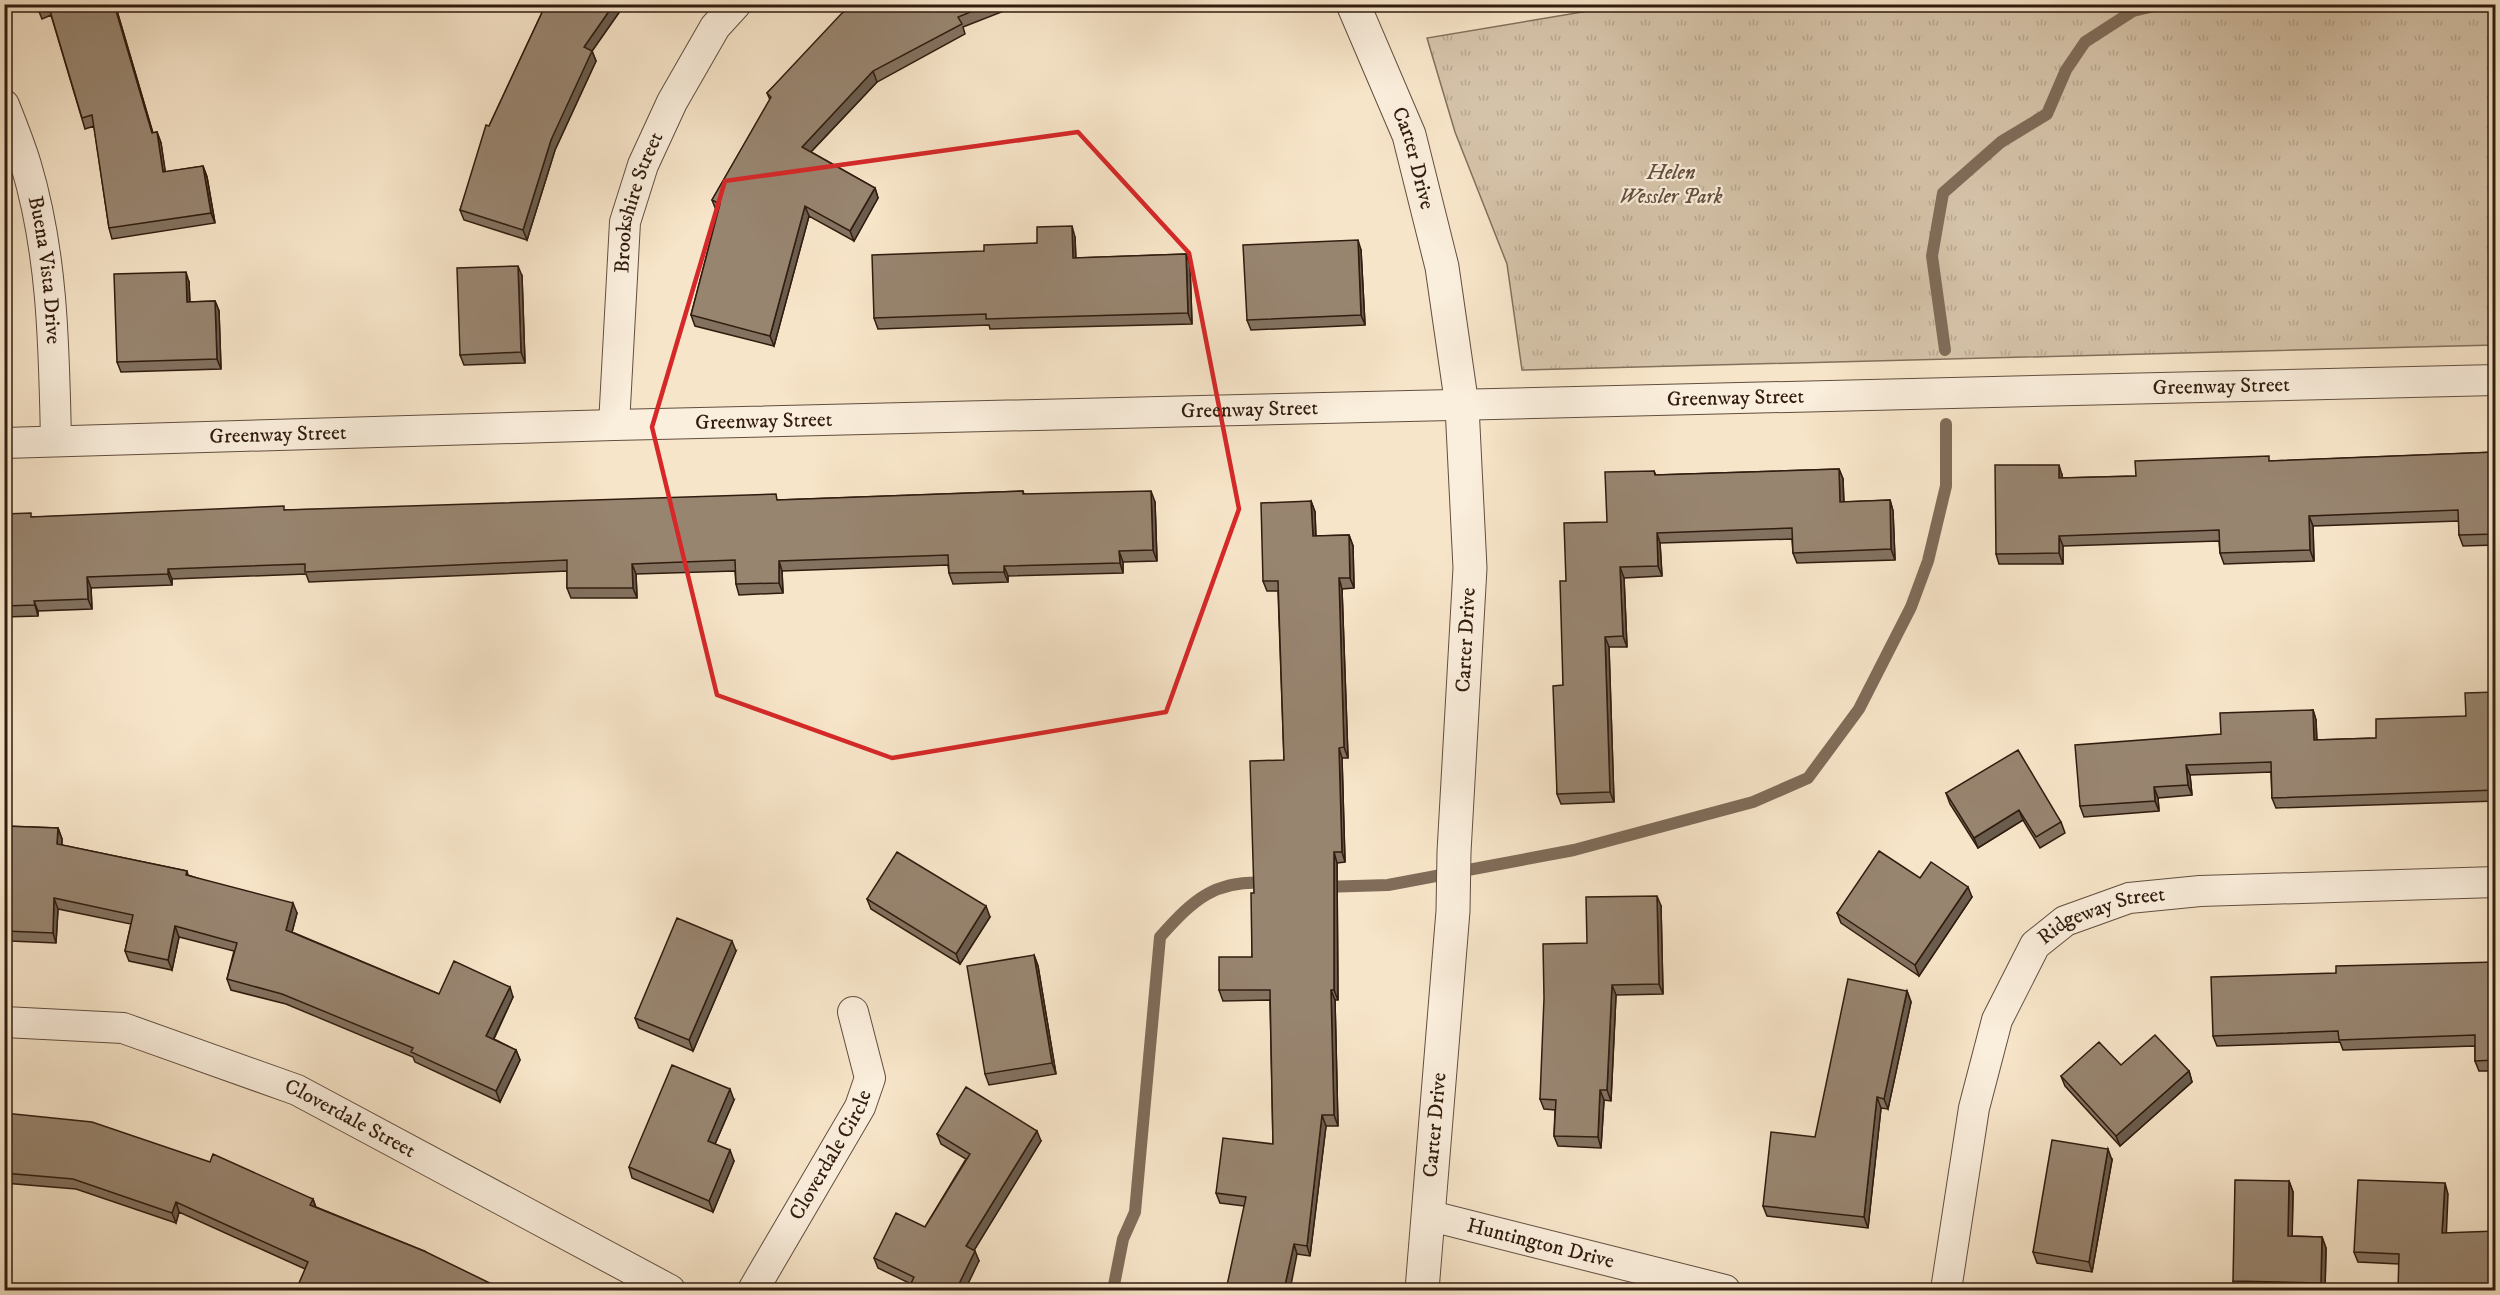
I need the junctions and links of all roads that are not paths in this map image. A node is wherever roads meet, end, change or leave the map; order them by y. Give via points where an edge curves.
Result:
1 (736, 4) edge
2 (1353, 4) edge
3 (4, 105) edge
4 (2496, 380) edge
5 (1462, 406) junction
6 (614, 425) junction
7 (56, 441) junction
8 (4, 443) edge
9 (2496, 882) edge
10 (853, 1012) dead end
11 (4, 1022) edge
12 (1426, 1215) junction
13 (670, 1290) edge
14 (753, 1290) edge
15 (1422, 1290) edge
16 (1725, 1290) edge
17 (1946, 1290) edge

1 - 6 street, Brookshire Street via 715,27 672,102 643,165 625,222
2 - 5 street, Carter Drive via 1409,135 1442,267
3 - 7 street, Buena Vista Drive via 26,165 45,253 54,337
4 - 5 street, Greenway Street
5 - 6 street, Greenway Street
5 - 12 street, Carter Drive via 1470,568 1453,911
6 - 7 street, Greenway Street
7 - 8 street, Greenway Street
9 - 17 street, Ridgeway Street via 2200,891 2129,898 2066,921 2035,945 1997,1020 1974,1108
10 - 14 street, Cloverdale Circle via 870,1078 860,1107
11 - 13 street, Cloverdale Street via 123,1028 297,1090
12 - 15 street, Carter Drive
12 - 16 street, Huntington Drive

